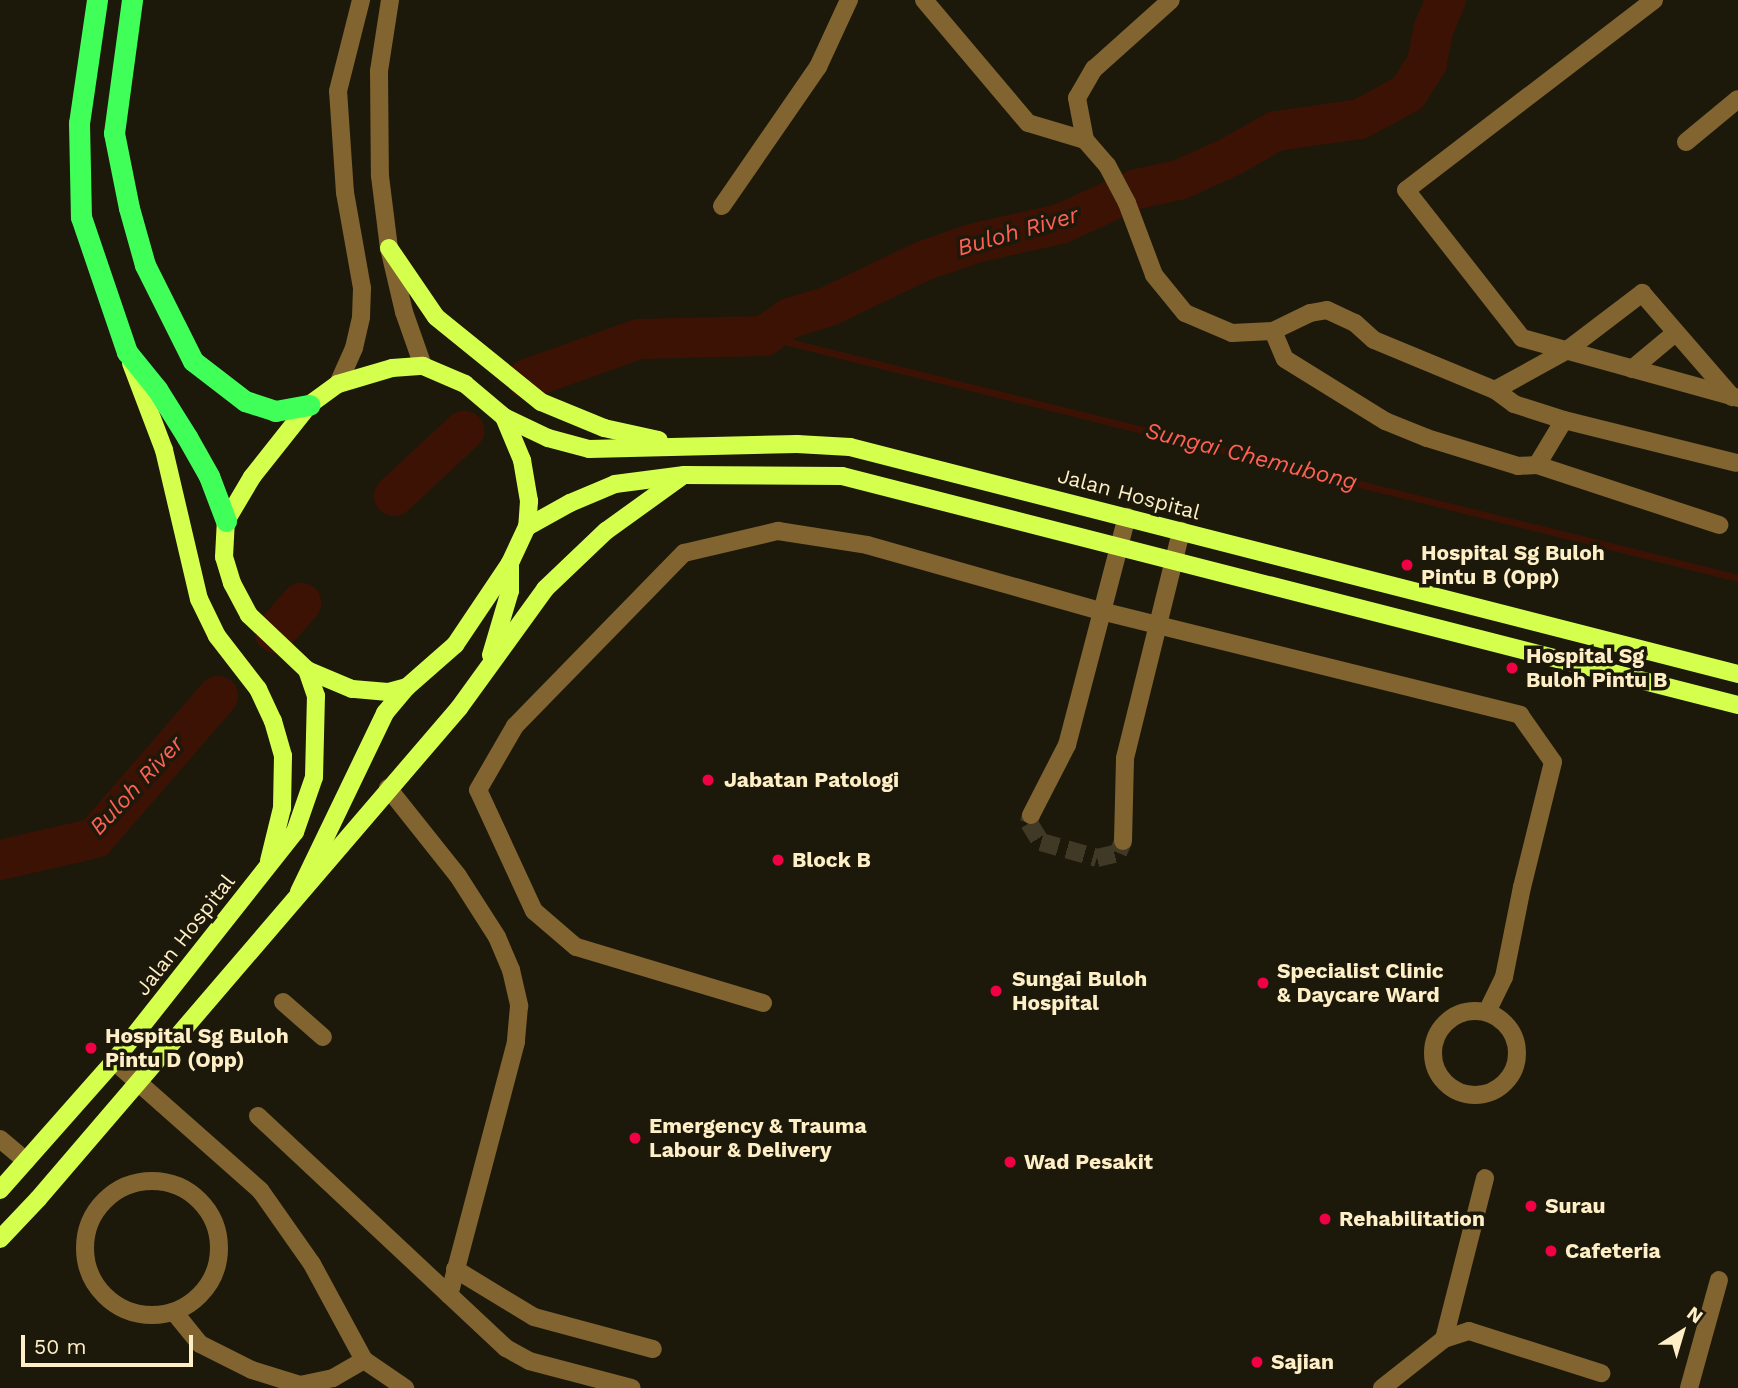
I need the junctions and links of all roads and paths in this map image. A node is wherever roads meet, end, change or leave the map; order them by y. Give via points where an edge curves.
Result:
1 (97, 0) edge
2 (132, 0) edge
3 (361, 0) edge
4 (390, 0) edge
5 (849, 0) edge
6 (924, 0) edge
7 (1171, 0) edge
8 (1654, 0) edge
9 (1738, 99) edge
10 (1086, 140) junction
11 (1686, 142) dead end
12 (722, 206) dead end
13 (389, 248) junction
14 (1273, 331) junction
15 (1675, 333) junction
16 (1566, 351) junction
17 (127, 352) junction
18 (423, 366) junction
19 (1632, 369) junction
20 (338, 384) junction
21 (1495, 390) junction
22 (1735, 397) edge
23 (309, 405) junction
24 (504, 417) junction
25 (1564, 420) junction
26 (687, 447) junction
27 (1736, 463) dead end
28 (1537, 465) junction
29 (684, 475) junction
30 (1127, 517) junction
31 (226, 521) junction
32 (1718, 525) dead end
33 (527, 527) junction
34 (1181, 531) junction
35 (1119, 545) junction
36 (1173, 559) junction
37 (510, 563) junction
38 (1101, 611) junction
39 (1158, 625) junction
40 (486, 668) junction
41 (307, 670) junction
42 (1738, 674) edge
43 (407, 687) junction
44 (1738, 705) edge
45 (388, 788) junction
46 (1031, 815) dead end
47 (1123, 841) dead end
48 (267, 868) junction
49 (299, 892) junction
50 (283, 1002) dead end
51 (764, 1003) dead end
52 (1487, 1012) junction
53 (323, 1037) dead end
54 (114, 1061) junction
55 (137, 1083) junction
56 (258, 1116) dead end
57 (0, 1139) edge
58 (26, 1161) junction
59 (1485, 1178) dead end
60 (0, 1189) edge
61 (0, 1239) edge
62 (456, 1269) junction
63 (1719, 1280) dead end
64 (449, 1295) junction
65 (174, 1312) junction
66 (1444, 1339) junction
67 (653, 1349) dead end
68 (364, 1360) junction
69 (1601, 1373) dead end
70 (405, 1388) edge
71 (632, 1388) edge
72 (1382, 1388) edge
73 (1689, 1388) edge

1 - 17 highway via 79,124 81,218
2 - 23 highway via 114,133 128,208 145,265 193,362 245,401 275,411
3 - 20 street via 338,91 345,193 362,289 361,317
4 - 13 street via 379,71 380,176
5 - 12 street via 818,67
6 - 10 street via 1028,123
7 - 10 street via 1094,69 1077,98
8 - 16 street via 1406,190 1522,338
9 - 11 street
10 - 14 street via 1127,203 1154,275 1185,313 1232,332
13 - 18 street
13 - 26 main road via 436,317 541,402 604,428
14 - 21 street via 1327,310 1355,323 1374,340
14 - 28 street via 1285,359 1385,421 1518,466
15 - 16 street via 1642,292
15 - 19 street
15 - 22 street
16 - 19 street
16 - 21 street
17 - 31 highway via 187,438 209,476
17 - 48 main road via 164,450 199,599 217,636 258,689 283,756 282,808
18 - 20 main road via 393,368
18 - 24 main road via 465,384
19 - 22 street
20 - 23 main road
21 - 25 street via 1514,404
23 - 31 main road via 252,477
24 - 26 main road, Jalan Hospital via 548,438 589,449
24 - 33 main road via 522,460 529,501
25 - 27 street
25 - 28 street
26 - 30 main road, Jalan Hospital via 850,447
28 - 32 street
29 - 33 main road via 615,484
29 - 35 main road via 842,476
29 - 40 main road via 606,531 545,589
30 - 34 main road, Jalan Hospital
30 - 35 street
31 - 41 main road via 224,557 249,615
33 - 37 main road
34 - 36 street
34 - 42 main road, Jalan Hospital
35 - 36 main road
35 - 38 street
36 - 39 street
36 - 44 main road
37 - 40 main road via 510,591
37 - 43 main road via 455,645
38 - 39 street
38 - 46 street via 1067,745
38 - 51 street via 867,545 778,531 684,553 515,726 478,790 534,911 576,947
39 - 47 street via 1125,758
39 - 52 street via 1520,715 1553,762 1504,977
40 - 45 main road via 459,708
41 - 43 main road via 352,689 388,692
41 - 48 main road, Jalan Hospital via 316,696 314,777 295,832
43 - 49 main road via 385,713 367,746
45 - 49 main road
45 - 62 street via 458,876 496,937 511,970 519,1006 516,1042
48 - 54 main road, Jalan Hospital
49 - 55 main road
50 - 53 street
52 - 52 street via 1509,1028 1516,1041 1515,1069 1498,1090 1485,1095 1457,1093 1437,1073 1433,1045 1447,1021 1459,1013
54 - 55 street
54 - 58 main road, Jalan Hospital
55 - 61 main road
55 - 68 street via 260,1190 312,1264
56 - 64 street
57 - 58 street
58 - 60 main road, Jalan Hospital
59 - 66 street
62 - 64 street
62 - 67 street via 534,1318
63 - 73 street
64 - 71 street via 506,1348 529,1362
65 - 65 street via 129,1311 110,1300 95,1283 86,1262 91,1218 104,1200 122,1187 143,1181 175,1186 202,1203 214,1222 217,1266 208,1285
65 - 68 street via 200,1344 252,1370 300,1385 333,1378
66 - 69 street via 1469,1331
66 - 72 street
68 - 70 street

